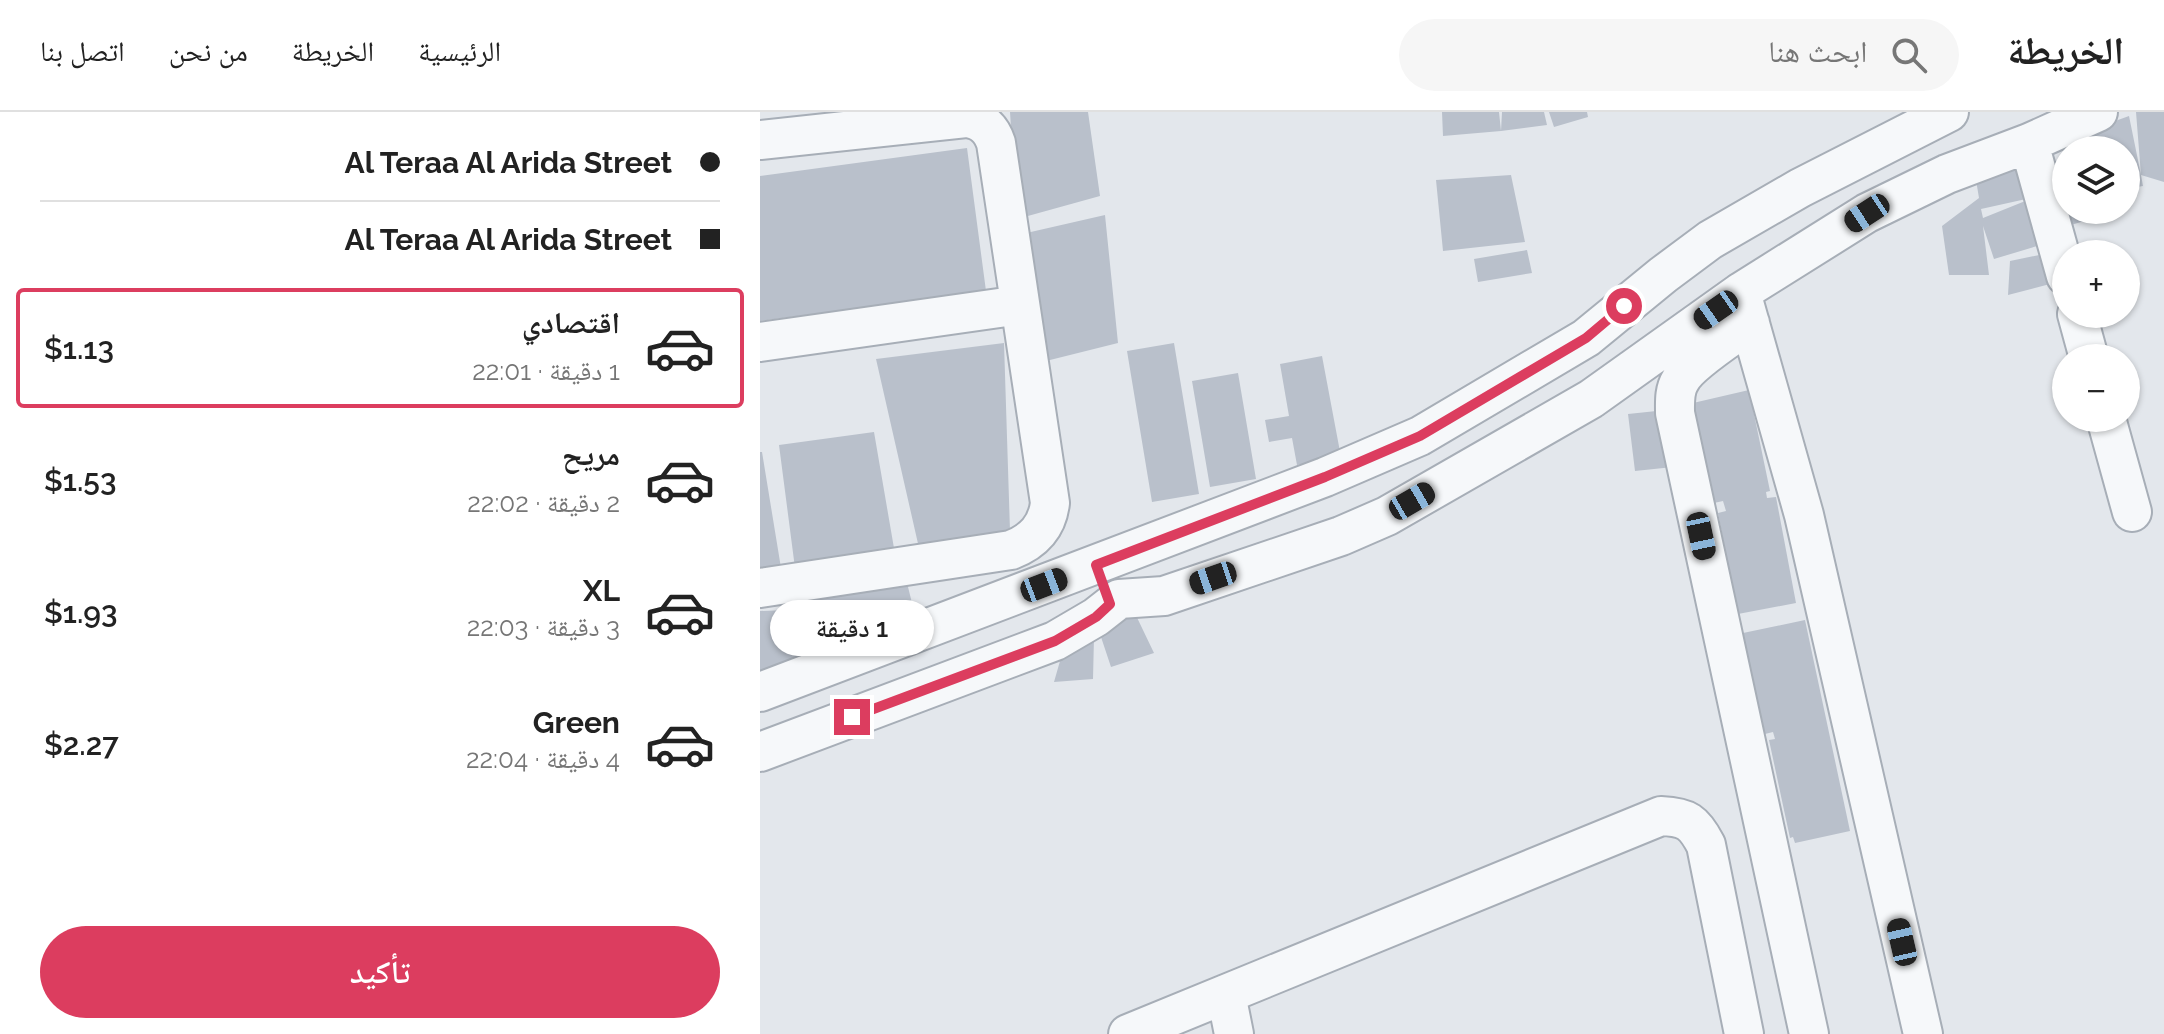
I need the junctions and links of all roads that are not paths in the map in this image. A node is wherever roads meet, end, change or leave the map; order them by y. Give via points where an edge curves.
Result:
1 (1949, 112) edge
2 (2098, 112) edge
3 (760, 140) edge
4 (2029, 143) junction
5 (2056, 240) edge
6 (1020, 305) junction
7 (1745, 308) junction
8 (760, 342) edge
9 (2110, 432) edge
10 (2132, 512) dead end
11 (1096, 565) junction
12 (760, 588) edge
13 (1110, 604) junction
14 (760, 692) edge
15 (760, 752) edge
16 (1226, 994) junction
17 (1128, 1034) edge
18 (1234, 1034) edge
19 (1744, 1034) edge
20 (1809, 1034) edge
21 (1923, 1034) edge

1 - 11 street via 1710,240 1586,338 1420,436
2 - 4 street
3 - 6 street via 966,118 983,123 996,143
4 - 5 street
4 - 7 street via 1947,174 1867,213
6 - 8 street
6 - 12 street via 1050,503 1043,528 1034,538 1011,550
7 - 13 street via 1387,516 1164,596 1132,596
7 - 20 street via 1680,379 1675,413
7 - 21 street via 1804,515
9 - 10 street
11 - 13 street
11 - 14 street
13 - 15 street via 1055,641
16 - 17 street
16 - 18 street
16 - 19 street via 1661,816 1680,817 1697,828 1706,845

